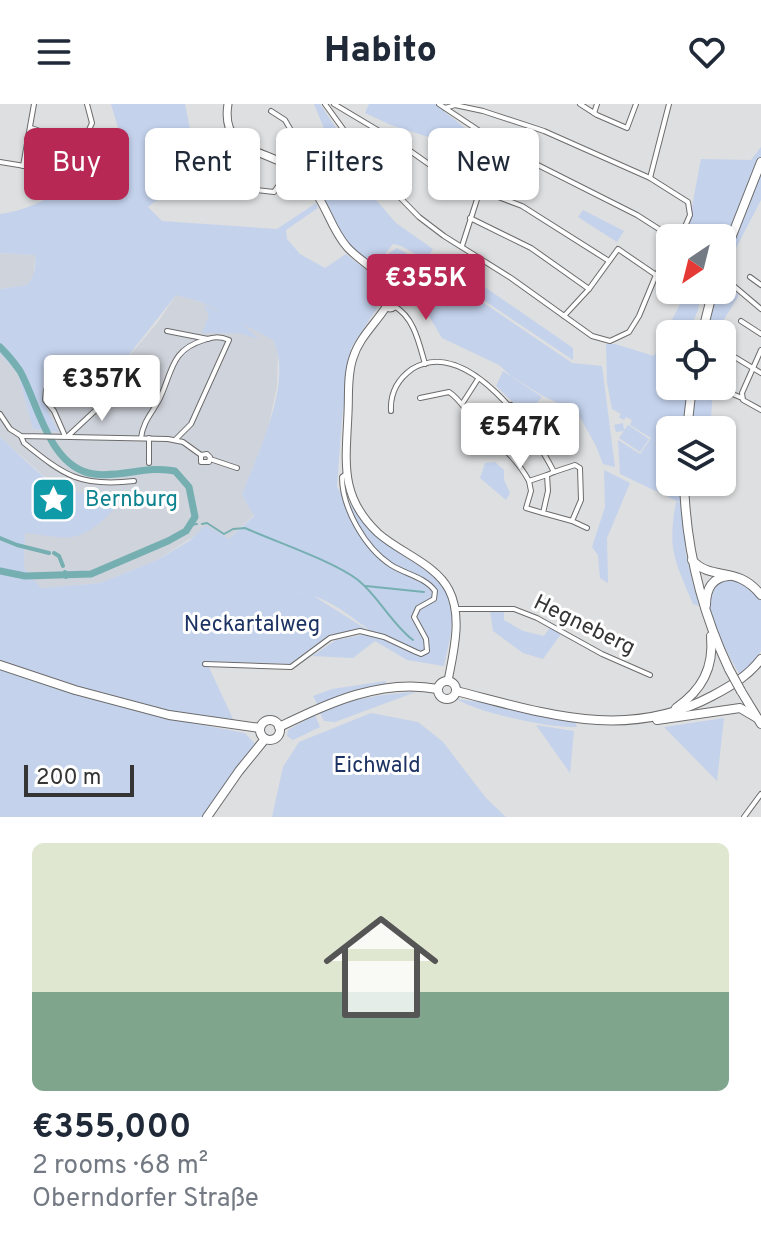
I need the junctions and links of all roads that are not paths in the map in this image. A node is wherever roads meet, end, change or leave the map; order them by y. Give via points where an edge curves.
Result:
1 (34, 104) edge
2 (87, 104) edge
3 (228, 104) edge
4 (325, 104) edge
5 (334, 104) edge
6 (439, 104) edge
7 (580, 104) edge
8 (597, 104) edge
9 (636, 104) edge
10 (669, 104) edge
11 (445, 108) junction
12 (271, 111) dead end
13 (594, 113) junction
14 (228, 126) joint
15 (30, 128) edge
16 (90, 128) edge
17 (290, 128) edge
18 (24, 161) edge
19 (276, 161) edge
20 (0, 162) edge
21 (761, 162) edge
22 (428, 164) edge
23 (23, 166) joint
24 (650, 178) junction
25 (321, 200) edge
26 (476, 200) edge
27 (504, 200) edge
28 (470, 218) junction
29 (686, 224) edge
30 (735, 224) edge
31 (656, 227) edge
32 (462, 246) junction
33 (609, 261) junction
34 (656, 275) joint
35 (750, 277) dead end
36 (761, 285) edge
37 (736, 288) edge
38 (589, 289) junction
39 (390, 306) junction
40 (761, 309) edge
41 (564, 316) junction
42 (741, 321) dead end
43 (167, 331) dead end
44 (761, 334) edge
45 (208, 339) junction
46 (761, 350) edge
47 (736, 358) edge
48 (425, 364) junction
49 (752, 367) junction
50 (761, 373) edge
51 (478, 379) junction
52 (46, 390) dead end
53 (114, 393) dead end
54 (736, 395) edge
55 (420, 398) dead end
56 (742, 398) junction
57 (462, 404) junction
58 (511, 405) junction
59 (761, 410) edge
60 (391, 411) dead end
61 (543, 413) dead end
62 (0, 414) edge
63 (565, 422) dead end
64 (553, 428) junction
65 (484, 430) junction
66 (21, 436) junction
67 (65, 436) junction
68 (141, 438) junction
69 (149, 438) junction
70 (536, 438) junction
71 (175, 440) junction
72 (511, 453) junction
73 (149, 463) dead end
74 (237, 468) dead end
75 (554, 472) junction
76 (346, 474) junction
77 (547, 475) junction
78 (134, 481) dead end
79 (529, 481) junction
80 (685, 496) edge
81 (543, 513) junction
82 (572, 521) junction
83 (587, 528) dead end
84 (692, 559) junction
85 (735, 576) junction
86 (761, 595) edge
87 (455, 609) junction
88 (705, 609) junction
89 (711, 627) junction
90 (761, 659) edge
91 (205, 664) dead end
92 (0, 665) edge
93 (650, 675) dead end
94 (448, 681) junction
95 (438, 689) junction
96 (456, 691) junction
97 (669, 713) junction
98 (640, 719) junction
99 (759, 721) edge
100 (279, 727) junction
101 (260, 728) junction
102 (265, 739) junction
103 (761, 794) edge
104 (207, 817) edge
105 (744, 817) edge

1 - 15 street
2 - 16 street
3 - 14 street
4 - 32 street via 395,194 436,231
5 - 22 street
6 - 11 street
7 - 13 street
8 - 13 street
9 - 13 street via 627,128
10 - 24 street
11 - 24 street via 455,105 518,121
11 - 31 street via 508,150
12 - 17 street
14 - 19 street via 244,147
18 - 23 street
20 - 23 street
21 - 30 main road
24 - 29 street via 688,202
25 - 39 street via 345,245 386,283 394,300
26 - 28 street
27 - 33 street via 522,206
28 - 32 street
28 - 38 street via 531,248
32 - 41 street
33 - 34 street via 618,249
33 - 38 street
34 - 41 street via 634,325 623,337 603,341
35 - 36 street
37 - 40 street
38 - 41 street
39 - 48 street via 405,314 413,327
39 - 76 street via 353,359
42 - 44 street
43 - 45 street
45 - 68 street via 180,351
45 - 71 street via 229,340 191,424
46 - 49 street
47 - 49 street
48 - 51 street via 450,364
48 - 60 street via 398,383
49 - 50 street
49 - 56 street
51 - 57 street
51 - 58 street
52 - 67 street via 45,400
53 - 67 street
54 - 56 street
55 - 57 street via 449,392
56 - 59 street
57 - 65 street
58 - 65 street
58 - 70 street
61 - 64 street
62 - 66 street
63 - 64 street
64 - 70 street
65 - 72 street
66 - 67 street
66 - 78 street via 68,476 95,483
67 - 68 street
68 - 69 street
69 - 71 street
69 - 73 street
70 - 72 street
70 - 75 street
71 - 74 street via 201,455 202,463 210,459
72 - 79 street
75 - 77 street
75 - 82 street via 580,468 581,500
76 - 87 street via 361,514 440,578
76 - 91 street via 343,492 366,539 389,564 435,591 434,599 418,608 414,617 427,651 421,654 360,631 330,638 291,667
77 - 79 street
77 - 81 street
79 - 81 street via 526,508
80 - 84 main road
81 - 82 street
82 - 83 street
84 - 85 main road via 702,569
84 - 88 main road
85 - 86 main road
85 - 88 main road via 711,584
87 - 93 street, Hegneberg via 514,609
87 - 94 street
88 - 89 main road
89 - 97 main road via 705,679
89 - 99 main road, bridge
90 - 97 main road via 721,691
92 - 101 main road via 169,715
94 - 95 main road
94 - 96 main road
95 - 96 main road via 446,699
95 - 100 main road via 358,693
96 - 98 main road via 571,719
97 - 98 main road
98 - 99 main road via 740,708
100 - 101 main road via 269,720
100 - 102 main road via 277,738
101 - 102 main road
102 - 104 main road
103 - 105 street

